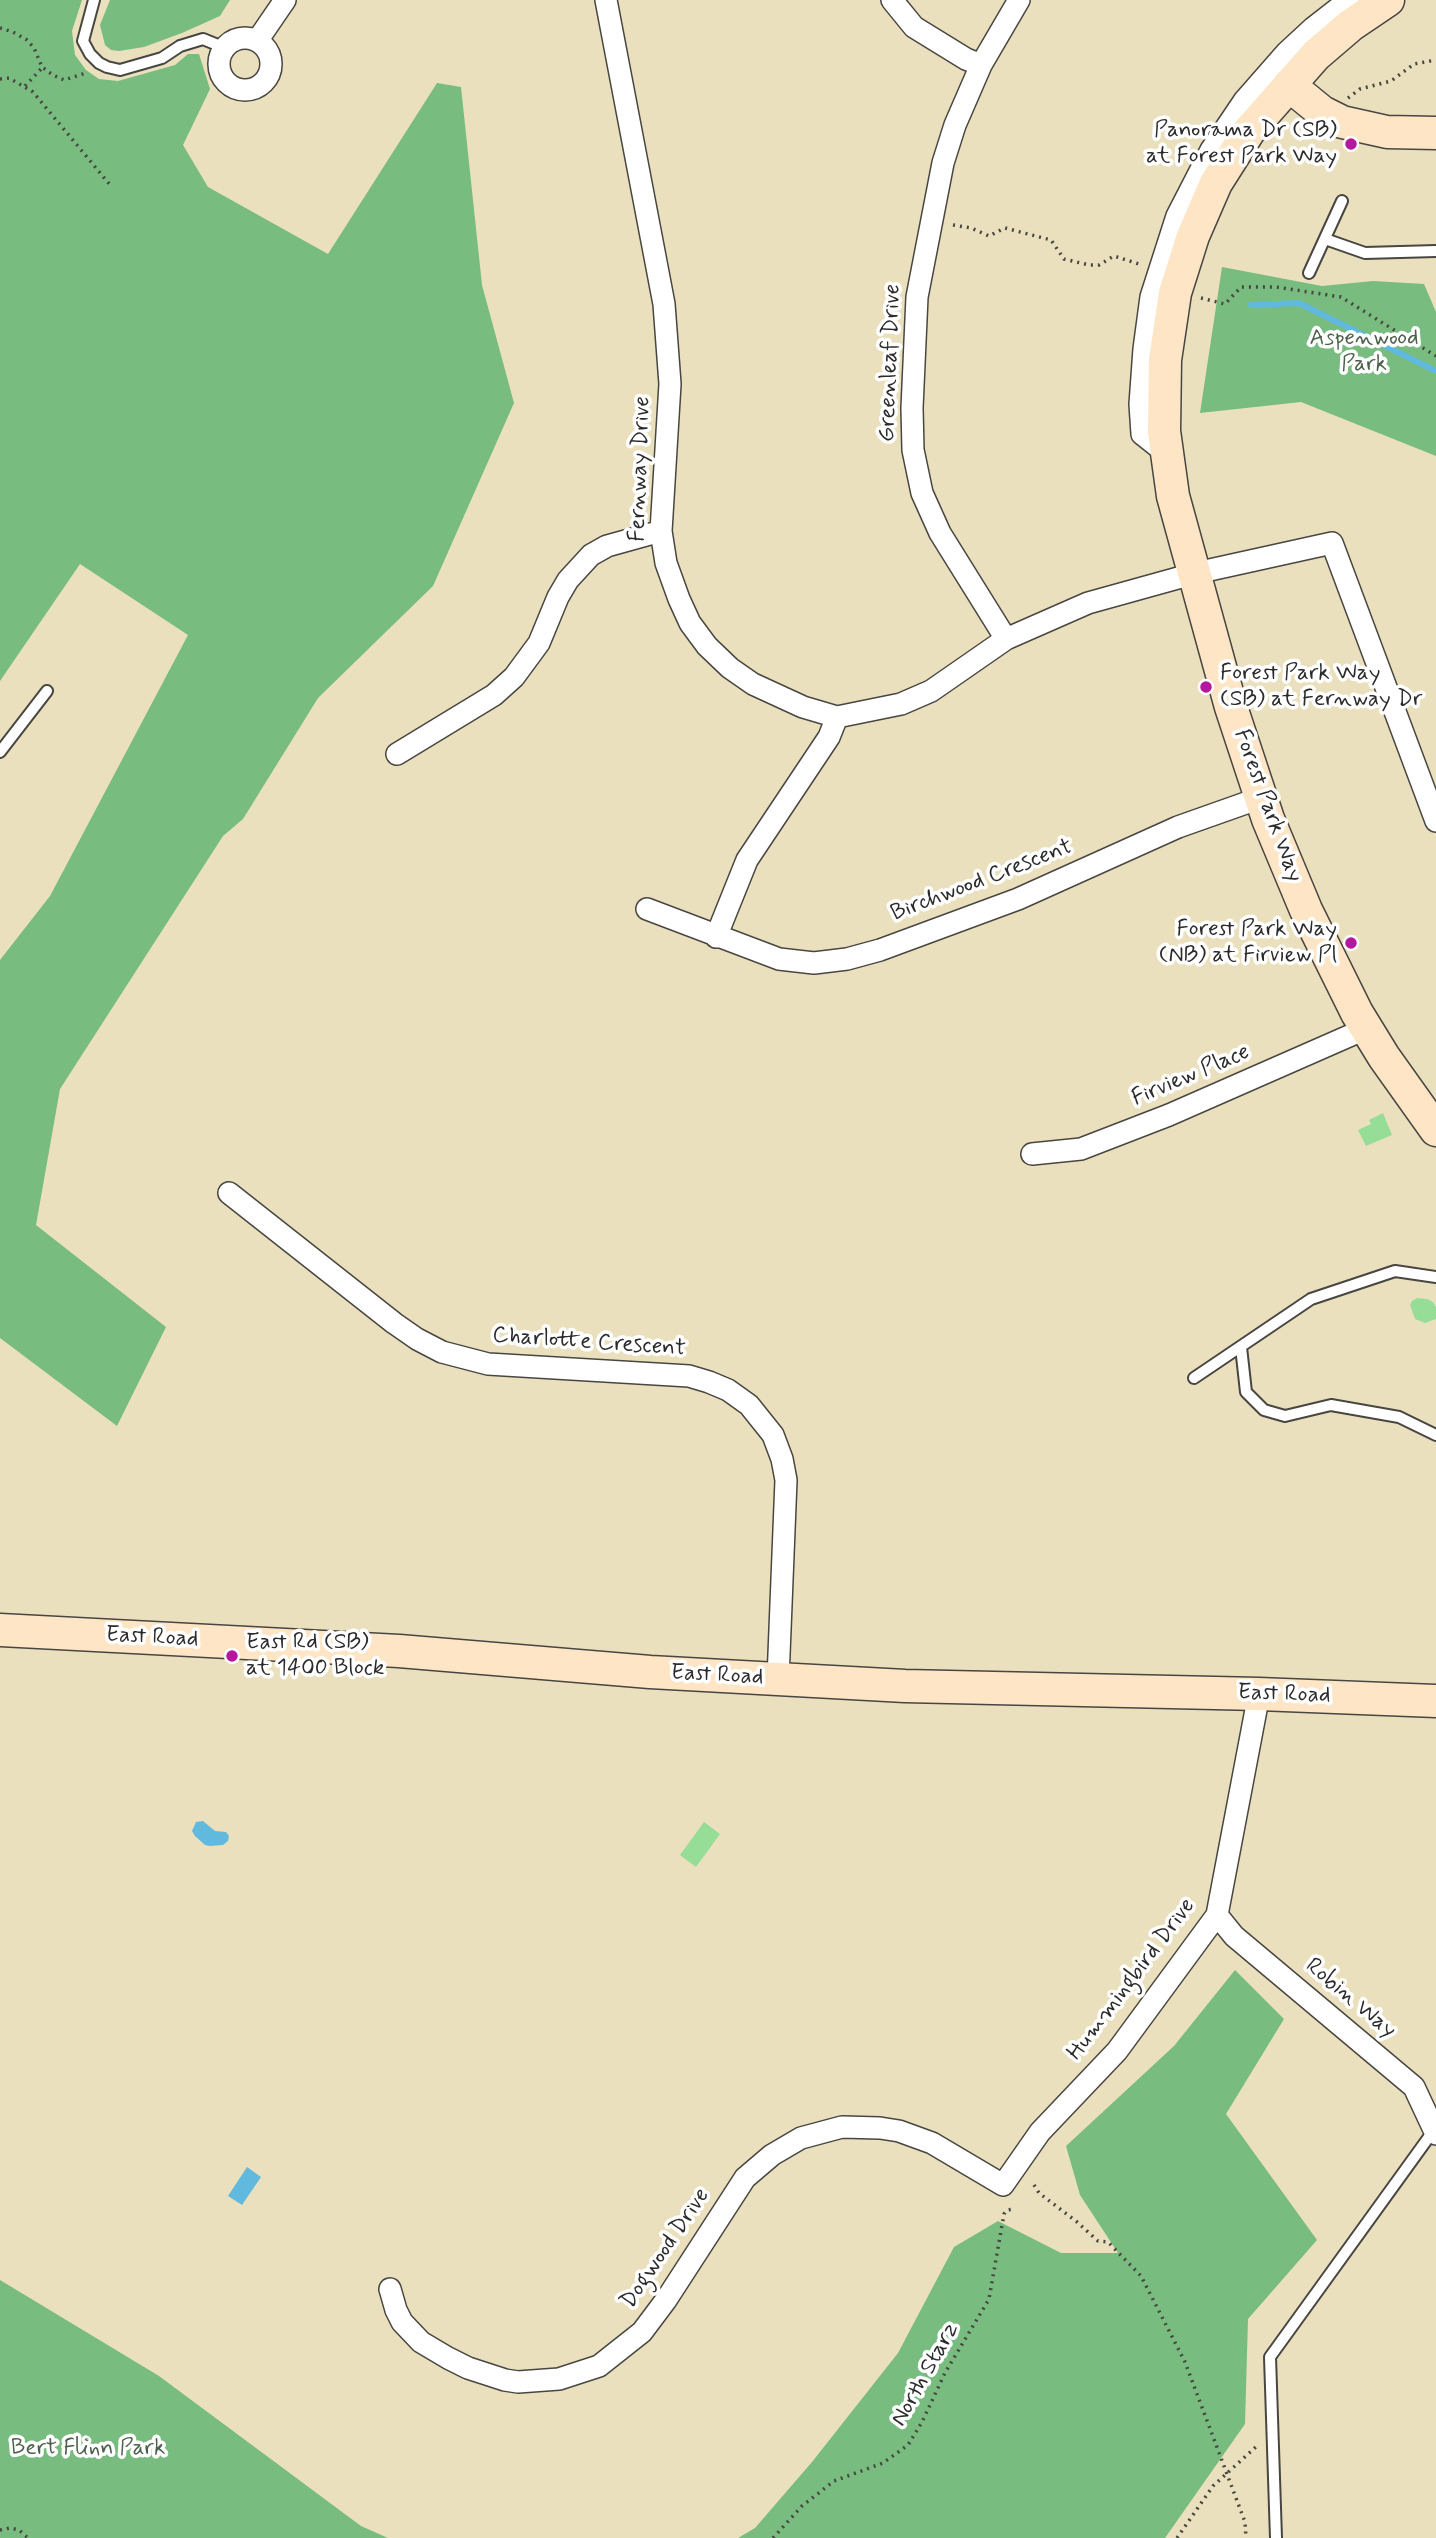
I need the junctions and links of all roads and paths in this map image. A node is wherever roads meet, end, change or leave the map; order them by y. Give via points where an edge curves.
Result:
1 (94, 0) edge
2 (285, 0) edge
3 (606, 0) edge
4 (892, 0) edge
5 (1019, 0) edge
6 (1349, 0) edge
7 (1388, 0) edge
8 (0, 28) edge
9 (257, 41) junction
10 (225, 48) junction
11 (1436, 60) edge
12 (99, 63) junction
13 (981, 65) junction
14 (42, 67) junction
15 (0, 79) edge
16 (1289, 85) junction
17 (24, 86) junction
18 (1344, 102) dead end
19 (1436, 133) edge
20 (111, 186) dead end
21 (1342, 201) dead end
22 (947, 224) dead end
23 (1325, 239) junction
24 (1436, 251) edge
25 (1147, 267) dead end
26 (1309, 273) dead end
27 (1198, 298) dead end
28 (1436, 356) edge
29 (1166, 453) junction
30 (661, 531) junction
31 (1196, 573) junction
32 (1006, 639) junction
33 (47, 691) dead end
34 (837, 717) junction
35 (0, 752) edge
36 (397, 754) dead end
37 (1260, 798) junction
38 (1436, 821) edge
39 (648, 909) dead end
40 (716, 937) junction
41 (1366, 1029) junction
42 (1436, 1130) edge
43 (1032, 1154) dead end
44 (229, 1193) dead end
45 (1436, 1276) edge
46 (1241, 1347) junction
47 (1194, 1378) dead end
48 (1436, 1435) edge
49 (0, 1630) edge
50 (778, 1679) junction
51 (1259, 1694) junction
52 (1436, 1701) edge
53 (1217, 1915) junction
54 (1435, 2132) edge
55 (1003, 2185) joint
56 (1034, 2185) dead end
57 (1014, 2209) dead end
58 (390, 2289) dead end
59 (1272, 2431) junction
60 (1227, 2474) junction
61 (0, 2530) edge
62 (28, 2538) edge
63 (773, 2538) edge
64 (1177, 2538) edge
65 (1246, 2538) edge
66 (1276, 2538) edge

1 - 12 lane via 83,41
2 - 9 street
3 - 30 street, Fernway Drive via 664,304 670,384
4 - 13 street via 914,27
5 - 13 street, Greenleaf Drive
6 - 29 street via 1287,52 1244,101 1206,159 1177,216 1151,297 1140,404 1142,434
7 - 16 street, Forest Park Way via 1335,37
8 - 14 path via 27,40
9 - 10 street via 240,38
9 - 10 street via 269,52 272,69 263,84 248,91 231,87 220,73
10 - 12 lane via 203,39 131,67
11 - 18 path via 1414,64 1387,83 1360,89
12 - 14 path via 64,80
13 - 32 street, Greenleaf Drive via 943,163 919,284 914,323 913,450 922,493 940,533
14 - 17 path
15 - 17 path
16 - 19 street via 1342,122 1387,132
16 - 29 street, Forest Park Way via 1234,153 1184,259 1164,360
17 - 20 path
21 - 23 lane
22 - 25 path via 989,236 1005,228 1051,240 1065,259 1089,265 1114,256
23 - 24 lane via 1365,253
23 - 26 lane
27 - 28 path via 1225,304 1241,287 1340,297
29 - 31 street, Forest Park Way via 1173,496
30 - 34 street, Fernway Drive via 666,564 679,598 690,623 708,646 752,684
30 - 36 street via 591,555 568,580 539,643 514,677 494,695
31 - 32 street, Fernway Drive via 1088,603
31 - 37 street, Forest Park Way
31 - 38 street, Fernway Drive via 1332,543
32 - 34 street, Fernway Drive via 931,691 901,704
33 - 35 lane
34 - 40 street via 829,737 747,860
37 - 40 street, Birchwood Crescent via 1178,827 1018,899 858,957 790,961
37 - 41 street, Forest Park Way via 1306,910
39 - 40 street, Birchwood Crescent
41 - 42 street, Forest Park Way
41 - 43 street, Firview Place via 1081,1149
44 - 50 street, Charlotte Crescent via 394,1323 442,1352 488,1364 690,1376 744,1401 773,1435 785,1473
45 - 46 lane via 1395,1271 1311,1299
46 - 47 lane
46 - 48 lane via 1246,1392 1264,1410 1285,1416 1331,1405 1399,1417
49 - 50 street, East Road via 399,1651
50 - 51 street, East Road
51 - 52 street, East Road
51 - 53 street, Hummingbird Drive
53 - 54 street, Robin Way via 1234,1936 1414,2087
53 - 55 street, Hummingbird Drive via 1117,2050 1040,2132
54 - 59 lane via 1270,2357
55 - 58 street, Dogwood Drive via 932,2143 899,2131 842,2127 802,2138 745,2178 642,2332 599,2366 559,2379 505,2380 448,2358 421,2342 402,2322
56 - 60 path via 1097,2241 1108,2242 1141,2276 1185,2362
57 - 63 path, North Starz via 1004,2214 989,2299 908,2445 883,2463 834,2481
59 - 60 path
59 - 66 lane
60 - 64 path via 1213,2486
60 - 65 path via 1245,2522
61 - 62 path via 19,2530

